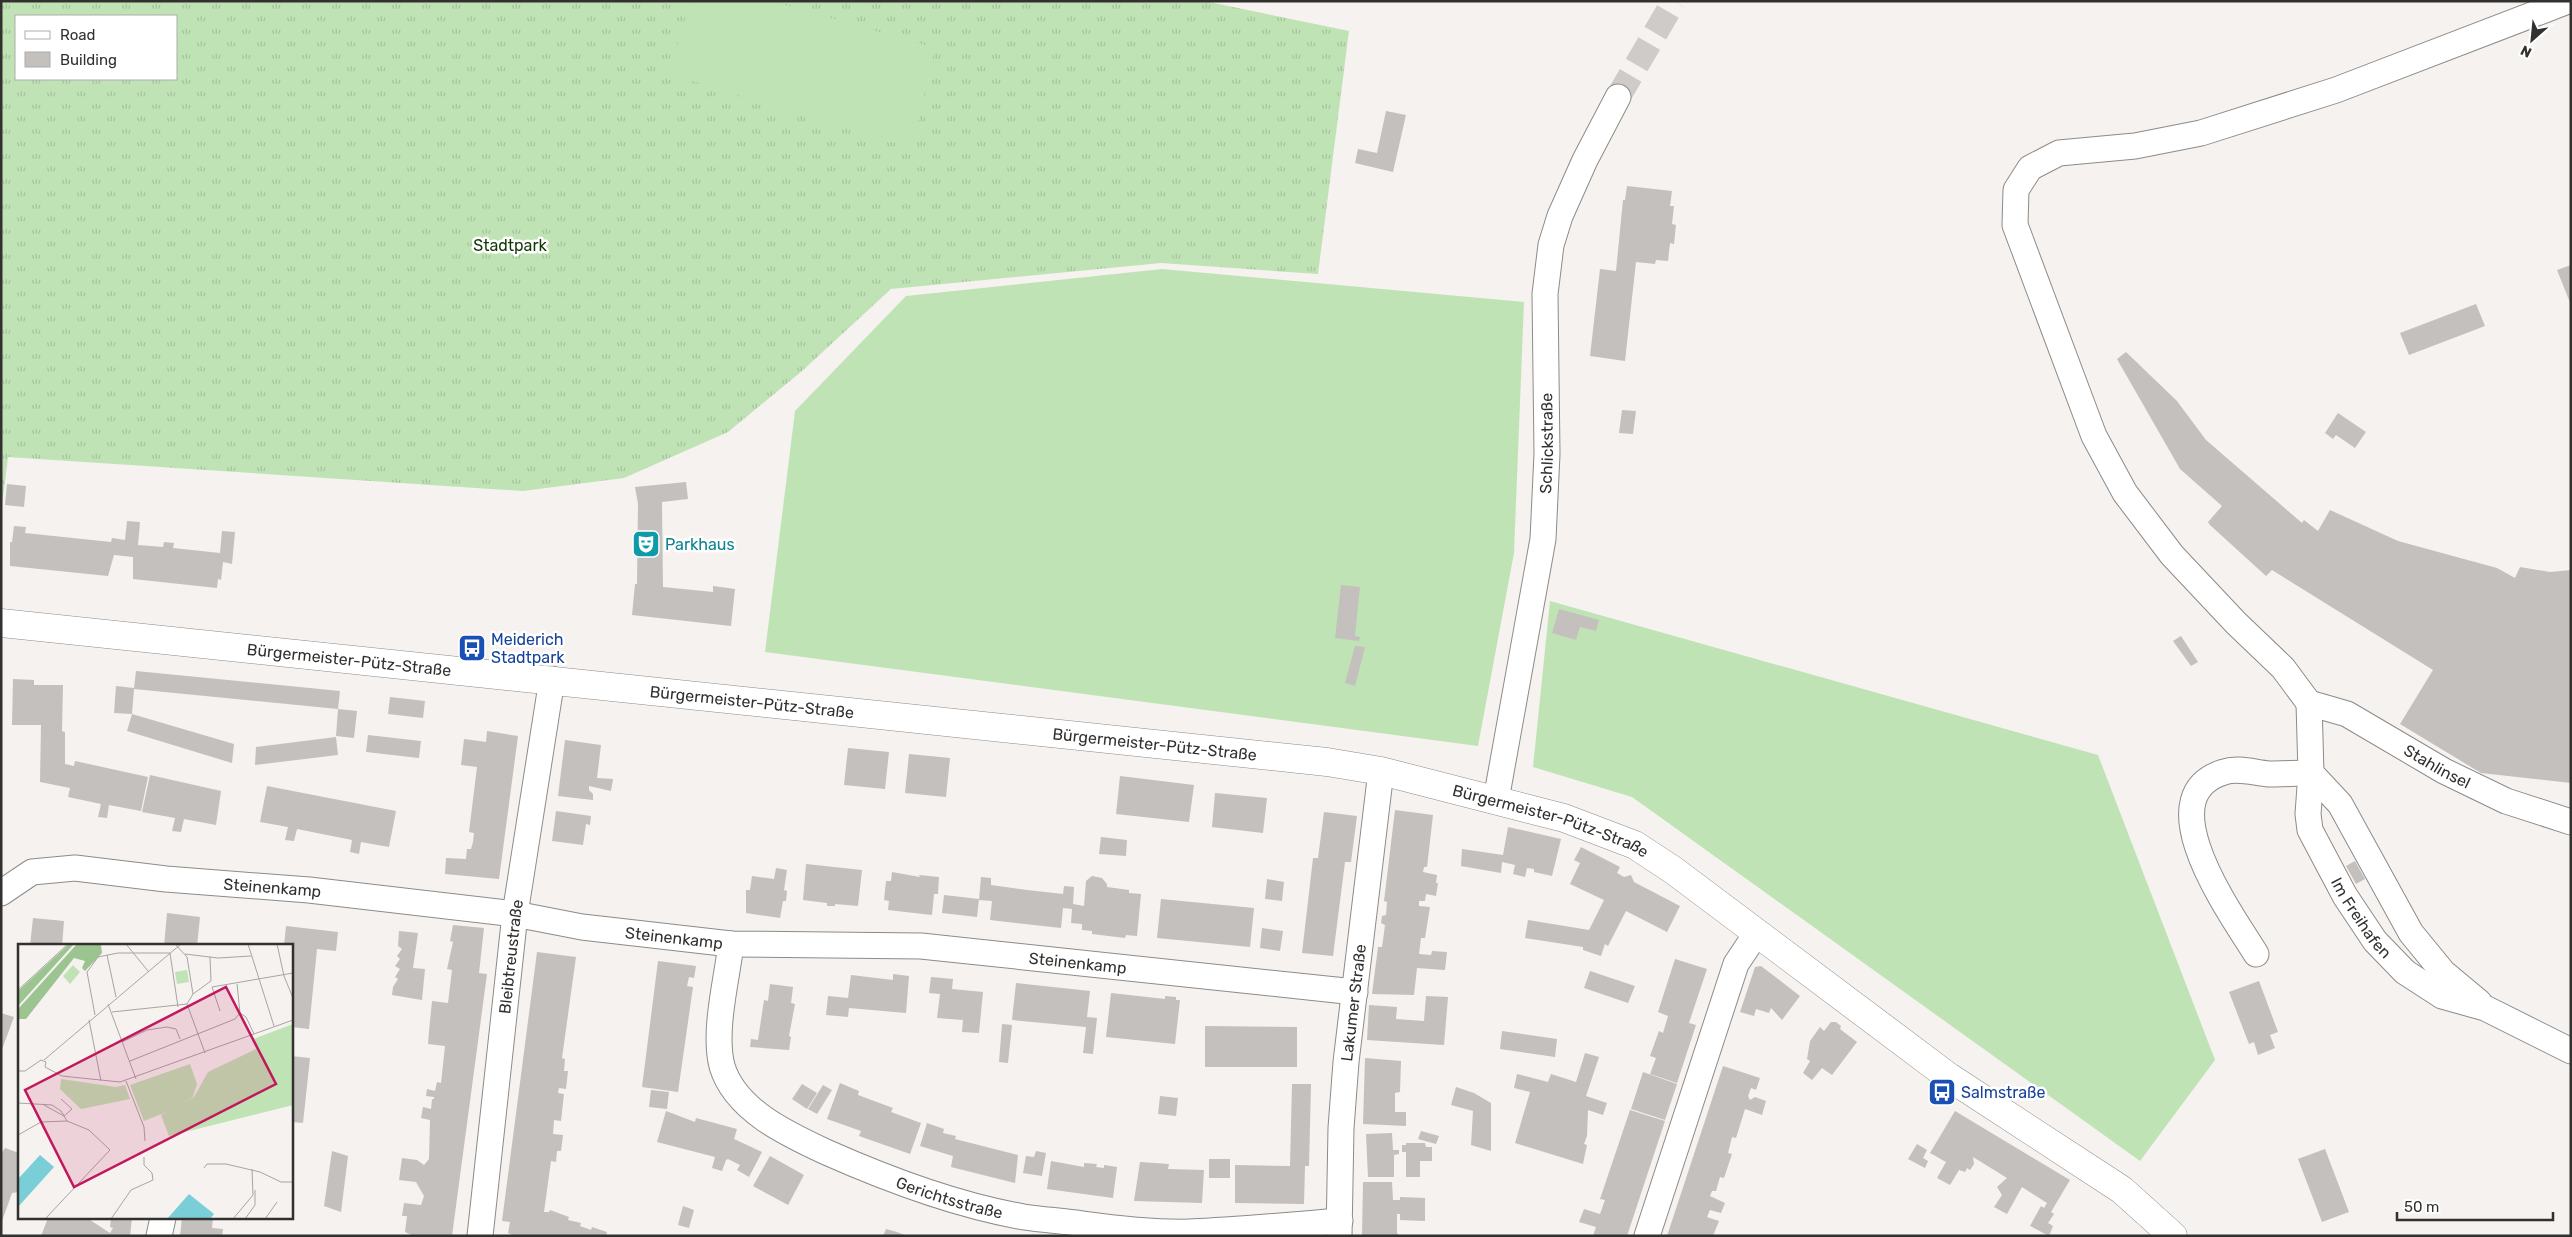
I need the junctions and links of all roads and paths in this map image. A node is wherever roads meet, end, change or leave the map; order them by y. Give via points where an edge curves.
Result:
1 (2568, 1) edge
2 (1618, 97) tunnel mouth
3 (1, 622) edge
4 (552, 679) junction
5 (2309, 702) junction
6 (1381, 771) junction
7 (2311, 773) junction
8 (1496, 800) junction
9 (2571, 822) edge
10 (1, 893) edge
11 (515, 914) junction
12 (1756, 934) junction
13 (732, 944) junction
14 (2256, 954) dead end
15 (1355, 992) junction
16 (2486, 1008) junction
17 (2571, 1051) edge
18 (163, 1220) edge
19 (1339, 1228) edge
20 (159, 1236) edge
21 (480, 1236) edge
22 (1647, 1236) edge
23 (2173, 1236) edge

1 - 5 street via 2336,90 2201,133 2135,146 2059,154 2030,168 2016,190 2015,225 2094,436 2126,493 2172,555 2236,624 2283,668
2 - 8 street, Schlickstraße via 1585,160 1551,244 1545,294 1547,454 1543,539
3 - 4 main road, Bürgermeister-Pütz-Straße
4 - 6 main road, Bürgermeister-Pütz-Straße via 1318,761
4 - 11 street, Bleibtreustraße
5 - 7 street, Im Freihafen
5 - 9 street, Stahlinsel via 2347,714 2444,772 2506,801
6 - 8 main road, Bürgermeister-Pütz-Straße
6 - 15 street, Lakumer Straße
7 - 14 street via 2222,772 2201,785 2192,802 2191,824 2212,880
7 - 16 street, Im Freihafen via 2340,804 2411,933 2443,972
7 - 16 street, Im Freihafen via 2310,830 2344,896 2375,941 2405,972 2442,996
8 - 12 main road, Bürgermeister-Pütz-Straße via 1583,824 1635,845 1674,870
10 - 11 street, Steinenkamp via 32,872 75,868
11 - 13 street, Steinenkamp via 582,928
11 - 21 street, Bleibtreustraße
12 - 22 street via 1736,964
12 - 23 main road, Bürgermeister-Pütz-Straße via 1949,1076 2122,1190
13 - 15 street, Steinenkamp via 921,946
13 - 19 street, Gerichtsstraße via 720,1026 722,1066 745,1103 766,1120 810,1144 896,1183 1024,1217 1135,1231
15 - 19 street, Lakumer Straße via 1341,1128
16 - 17 street, Im Freihafen
18 - 20 street

